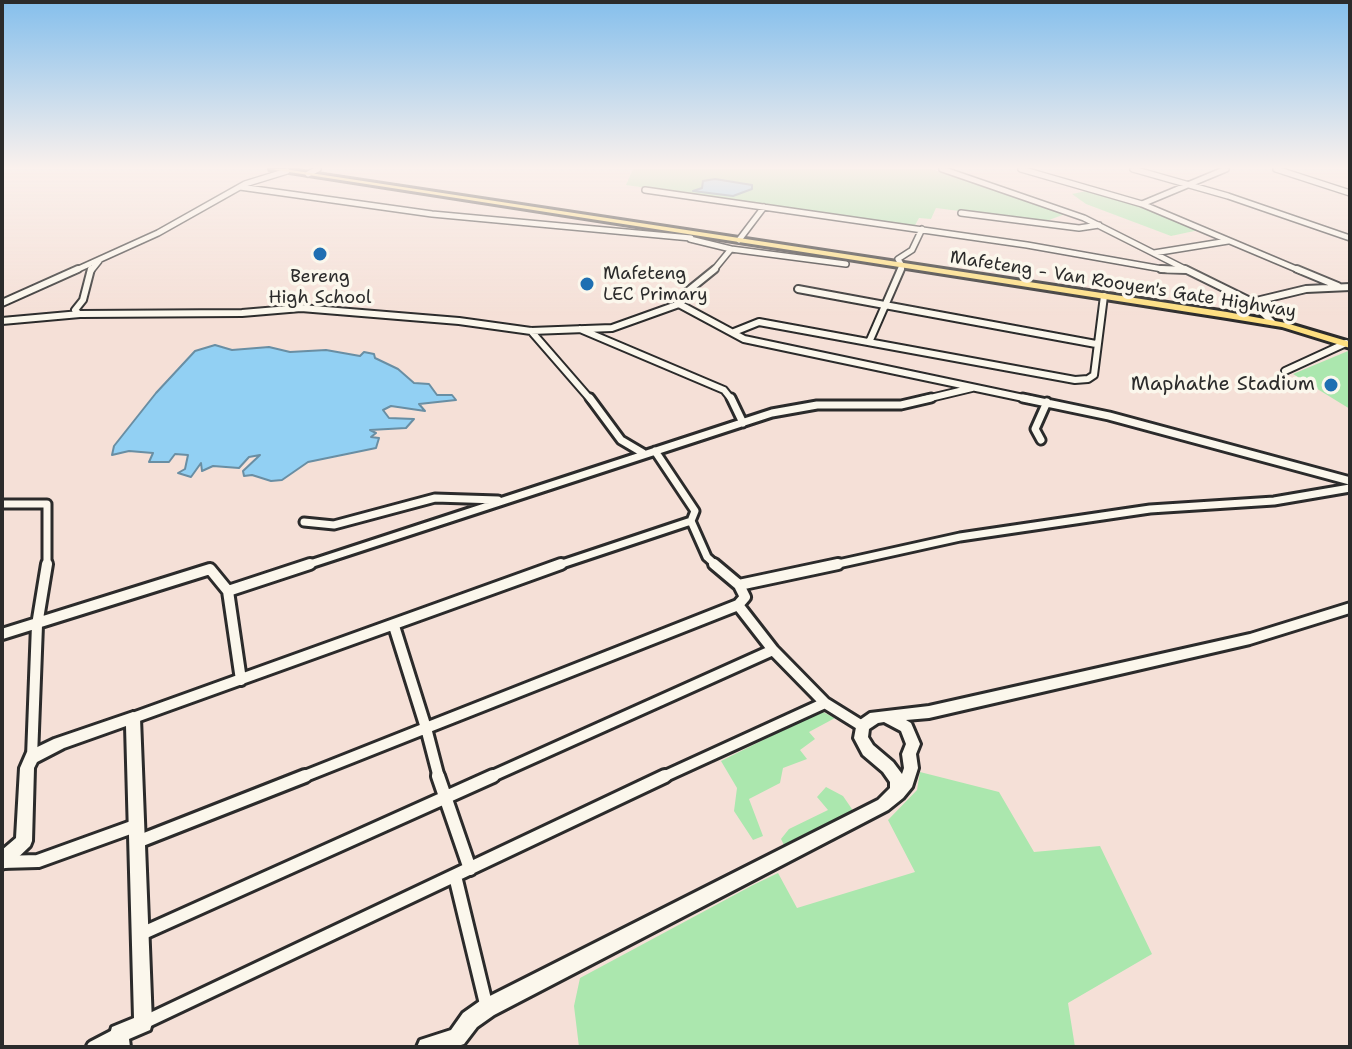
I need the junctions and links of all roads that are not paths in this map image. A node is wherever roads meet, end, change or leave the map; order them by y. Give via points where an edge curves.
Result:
1 (185, 218) edge
2 (479, 218) edge
3 (580, 218) edge
4 (756, 218) edge
5 (843, 218) edge
6 (1000, 218) edge
7 (1083, 218) edge
8 (1176, 218) edge
9 (1290, 218) edge
10 (1099, 225) junction
11 (922, 229) junction
12 (692, 236) junction
13 (1350, 238) edge
14 (739, 240) junction
15 (1231, 240) junction
16 (731, 249) junction
17 (797, 253) junction
18 (1153, 253) junction
19 (108, 255) junction
20 (846, 264) dead end
21 (902, 266) junction
22 (1187, 270) junction
23 (1350, 284) edge
24 (1338, 286) junction
25 (798, 289) dead end
26 (1104, 296) junction
27 (1252, 302) junction
28 (2, 303) edge
29 (679, 304) junction
30 (886, 305) junction
31 (80, 314) junction
32 (2, 321) edge
33 (1272, 322) junction
34 (580, 328) junction
35 (531, 331) junction
36 (734, 332) junction
37 (870, 340) junction
38 (1096, 344) junction
39 (1348, 344) edge
40 (1285, 371) dead end
41 (972, 388) junction
42 (1047, 402) junction
43 (743, 423) junction
44 (1041, 440) dead end
45 (655, 451) junction
46 (643, 453) junction
47 (1350, 481) edge
48 (1350, 488) edge
49 (515, 498) junction
50 (2, 504) edge
51 (691, 521) junction
52 (304, 522) dead end
53 (739, 585) junction
54 (228, 591) junction
55 (738, 605) junction
56 (1350, 608) edge
57 (37, 625) junction
58 (394, 626) junction
59 (2, 634) edge
60 (773, 650) junction
61 (241, 680) junction
62 (825, 703) junction
63 (929, 712) junction
64 (886, 716) junction
65 (133, 718) junction
66 (862, 726) junction
67 (426, 728) junction
68 (910, 733) junction
69 (909, 754) junction
70 (32, 757) junction
71 (881, 759) junction
72 (898, 793) junction
73 (444, 797) junction
74 (136, 834) junction
75 (2, 861) edge
76 (470, 869) junction
77 (455, 876) junction
78 (141, 934) junction
79 (487, 1008) junction
80 (143, 1023) junction
81 (119, 1041) edge
82 (455, 1042) edge
83 (93, 1047) edge
84 (427, 1047) edge

1 - 19 street
2 - 12 street
3 - 12 main road, Mafeteng - Van Rooyen's Gate Highway
4 - 14 street
5 - 11 street
6 - 10 street via 1079,228
7 - 10 street
8 - 15 street
9 - 13 street
10 - 18 street
11 - 21 street via 912,250 898,259
11 - 22 street
12 - 14 main road, Mafeteng - Van Rooyen's Gate Highway
12 - 16 street
14 - 17 main road, Mafeteng - Van Rooyen's Gate Highway
15 - 18 street
15 - 24 street
16 - 17 street
16 - 29 street via 678,299
17 - 20 street
17 - 21 main road, Mafeteng - Van Rooyen's Gate Highway
18 - 22 street
19 - 28 street
19 - 31 street via 92,266 75,310
21 - 26 main road, Mafeteng - Van Rooyen's Gate Highway
21 - 30 street
22 - 27 street
23 - 24 street
24 - 27 street
25 - 30 street
26 - 33 main road, Mafeteng - Van Rooyen's Gate Highway
26 - 38 street
27 - 33 street
29 - 34 street via 612,328
29 - 36 street
30 - 37 street
30 - 38 street
31 - 32 street
31 - 35 street via 301,308
33 - 39 main road, Mafeteng - Van Rooyen's Gate Highway
34 - 35 street
34 - 43 street via 724,390
35 - 46 street via 621,440
36 - 37 street via 759,322
36 - 41 street via 756,342
37 - 38 street via 1075,380 1094,375
39 - 40 street
41 - 42 street
41 - 43 street via 901,405 797,407
42 - 44 street via 1035,429
42 - 47 street
43 - 45 street
45 - 46 street
45 - 51 street via 695,511
46 - 49 street
48 - 53 street via 1274,501 1150,509 960,537
49 - 52 street via 435,498 334,525
49 - 54 street
50 - 57 street via 47,504 48,557
51 - 53 street via 707,557
51 - 58 street
53 - 55 street via 745,597
54 - 57 street via 210,569
54 - 61 street
55 - 60 street
55 - 67 street
56 - 63 street via 1250,639
57 - 59 street
57 - 70 street
58 - 61 street
58 - 67 street
60 - 62 street
60 - 73 street
61 - 65 street
62 - 66 street
62 - 76 street
63 - 64 street
63 - 68 street
64 - 66 street
64 - 68 street
65 - 70 street
65 - 74 street
66 - 71 street via 863,744
67 - 73 street
67 - 74 street
68 - 69 street
69 - 71 street
69 - 72 street via 911,768
70 - 75 street via 24,841
71 - 72 street via 897,780
72 - 79 street via 865,816
73 - 76 street
73 - 78 street
74 - 75 street via 38,861
74 - 78 street
76 - 77 street
77 - 79 street
77 - 80 street
78 - 80 street
79 - 82 street via 470,1020
80 - 81 street
81 - 83 street
82 - 84 street

